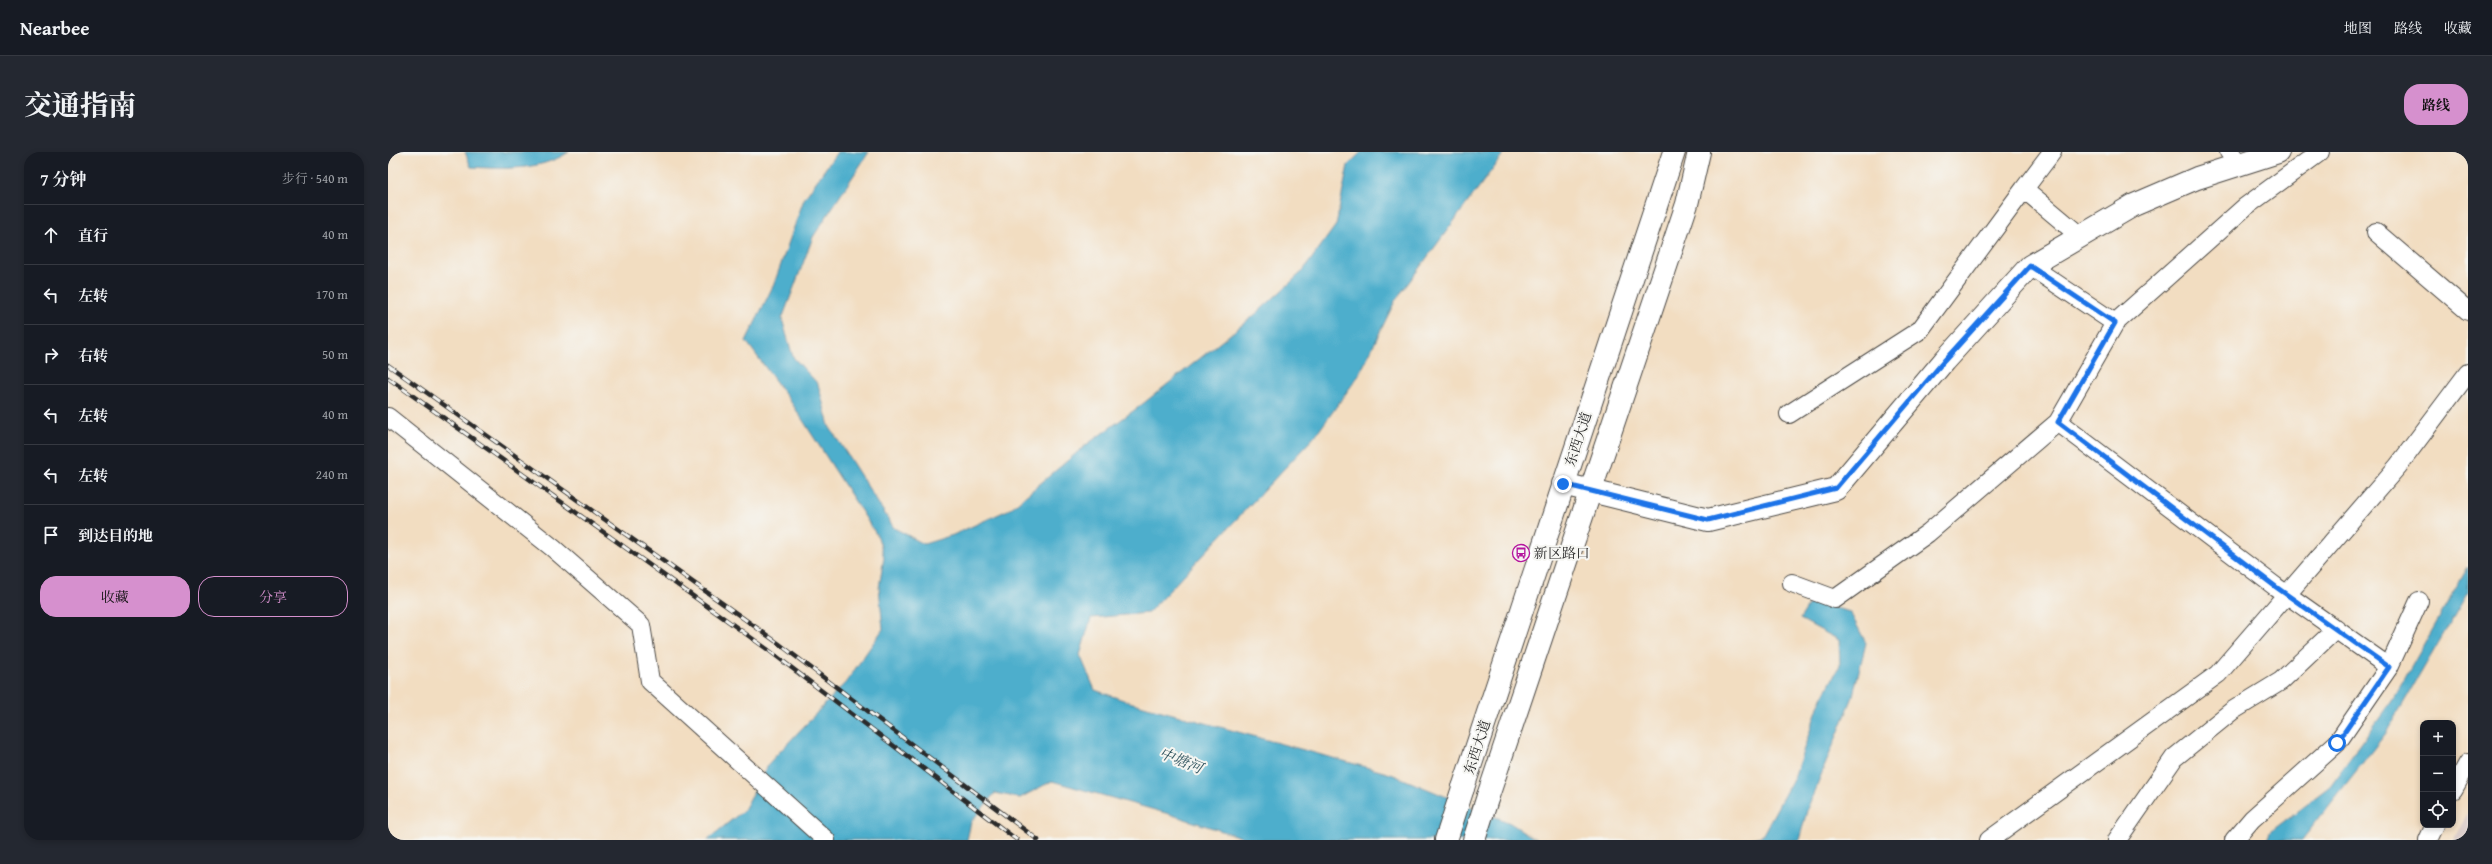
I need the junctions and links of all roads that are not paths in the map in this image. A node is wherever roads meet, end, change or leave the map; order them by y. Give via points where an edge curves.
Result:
1 (1674, 152) edge
2 (1699, 152) edge
3 (2052, 152) edge
4 (2278, 152) edge
5 (2320, 152) edge
6 (2234, 157) edge
7 (2024, 189) junction
8 (2376, 232) dead end
9 (2080, 236) junction
10 (2030, 266) junction
11 (2468, 311) edge
12 (2115, 323) junction
13 (2468, 373) edge
14 (1789, 414) dead end
15 (388, 417) edge
16 (2058, 422) junction
17 (1563, 484) junction
18 (1590, 492) junction
19 (1792, 583) dead end
20 (2288, 595) junction
21 (2419, 601) dead end
22 (2336, 629) junction
23 (2389, 667) junction
24 (2468, 763) edge
25 (2456, 785) edge
26 (2434, 828) edge
27 (826, 840) edge
28 (1446, 840) edge
29 (1474, 840) edge
30 (1989, 840) edge
31 (2117, 840) edge
32 (2234, 840) edge
33 (2428, 840) edge

1 - 17 main road, 东西大道
2 - 18 main road, 东西大道 via 1687,204
3 - 7 street
4 - 6 main road
5 - 12 street via 2245,207
6 - 9 main road via 2134,205
7 - 9 street
7 - 14 street via 1920,330
8 - 11 street
9 - 10 main road
10 - 12 street
10 - 18 main road via 1944,361 1836,488 1708,520
12 - 16 street
13 - 20 street via 2398,466
15 - 27 street via 553,548 641,625 650,681
16 - 19 street via 1928,533 1835,599
16 - 20 street
17 - 18 main road
17 - 28 main road, 东西大道
18 - 29 main road, 东西大道
20 - 22 street
20 - 30 street via 2218,674
21 - 23 street
22 - 23 street
22 - 31 street via 2281,681 2232,711 2174,758
23 - 32 street via 2337,743 2252,819
24 - 25 street
26 - 33 street

